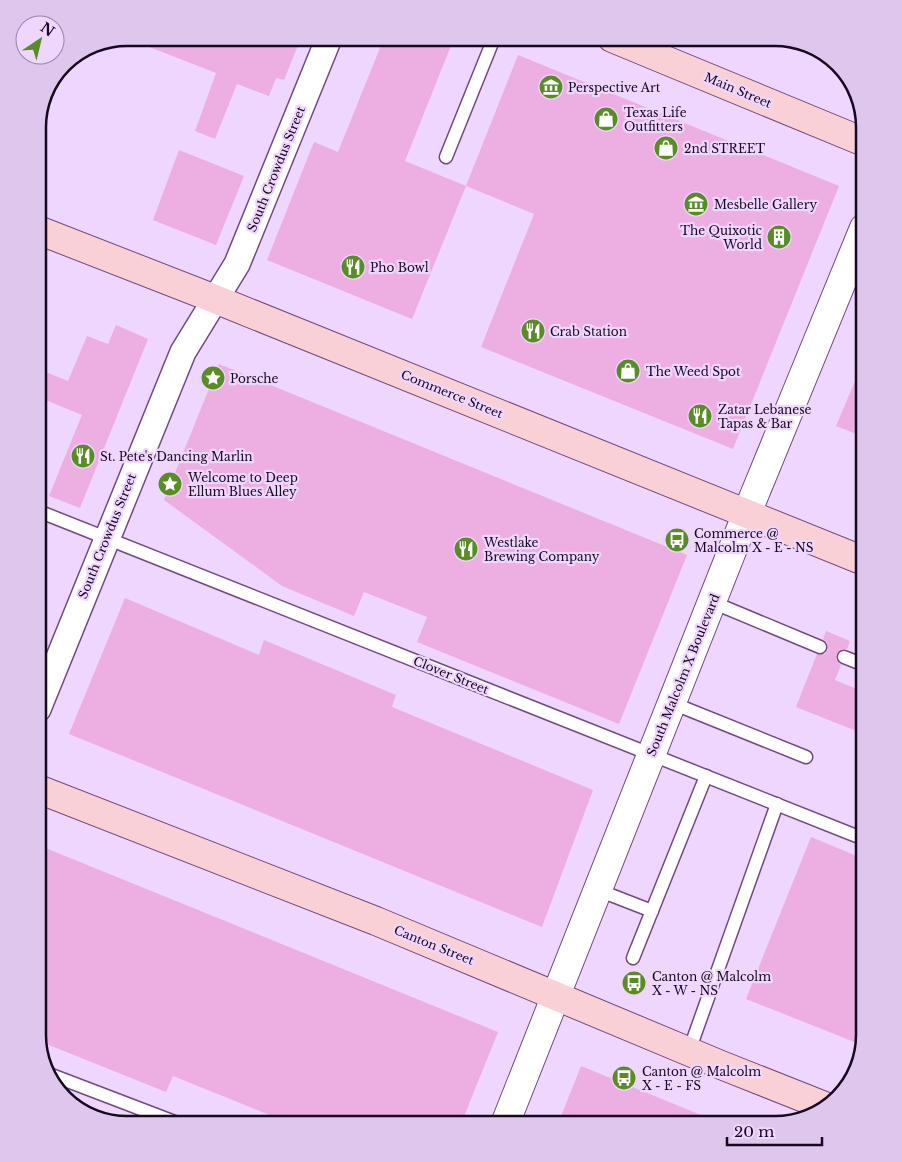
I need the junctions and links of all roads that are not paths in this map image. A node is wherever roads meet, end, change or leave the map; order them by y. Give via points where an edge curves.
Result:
1 (326, 46) edge
2 (491, 46) edge
3 (631, 46) edge
4 (856, 139) edge
5 (446, 156) dead end
6 (46, 233) edge
7 (856, 247) edge
8 (215, 299) junction
9 (46, 513) edge
10 (747, 513) junction
11 (106, 538) junction
12 (856, 558) edge
13 (712, 602) junction
14 (820, 647) dead end
15 (844, 657) dead end
16 (856, 662) edge
17 (46, 689) edge
18 (672, 704) junction
19 (651, 755) junction
20 (806, 757) dead end
21 (706, 776) junction
22 (46, 792) edge
23 (778, 804) junction
24 (856, 836) edge
25 (598, 890) junction
26 (652, 911) junction
27 (633, 958) dead end
28 (556, 995) junction
29 (688, 1051) junction
30 (59, 1078) edge
31 (818, 1103) edge
32 (159, 1116) edge
33 (508, 1116) edge

1 - 8 street, South Crowdus Street via 240,255
2 - 5 lane
3 - 4 main road, Main Street
6 - 8 main road, Commerce Street
7 - 10 street, South Malcolm X Boulevard
8 - 10 main road, Commerce Street
8 - 11 street, South Crowdus Street via 182,352
9 - 11 lane, Clover Street
10 - 12 main road, Commerce Street
10 - 13 street, South Malcolm X Boulevard
11 - 17 street, South Crowdus Street
11 - 19 lane, Clover Street
13 - 14 lane
13 - 18 street, South Malcolm X Boulevard
15 - 16 lane
18 - 19 street, South Malcolm X Boulevard
18 - 20 lane
19 - 21 lane, Clover Street
19 - 25 street, South Malcolm X Boulevard
21 - 23 lane, Clover Street
21 - 26 lane
22 - 28 main road, Canton Street
23 - 24 lane, Clover Street
23 - 29 lane
25 - 26 lane
25 - 28 street, South Malcolm X Boulevard
26 - 27 lane
28 - 29 main road, Canton Street
28 - 33 street, South Malcolm X Boulevard
29 - 31 main road, Canton Street
30 - 32 lane

